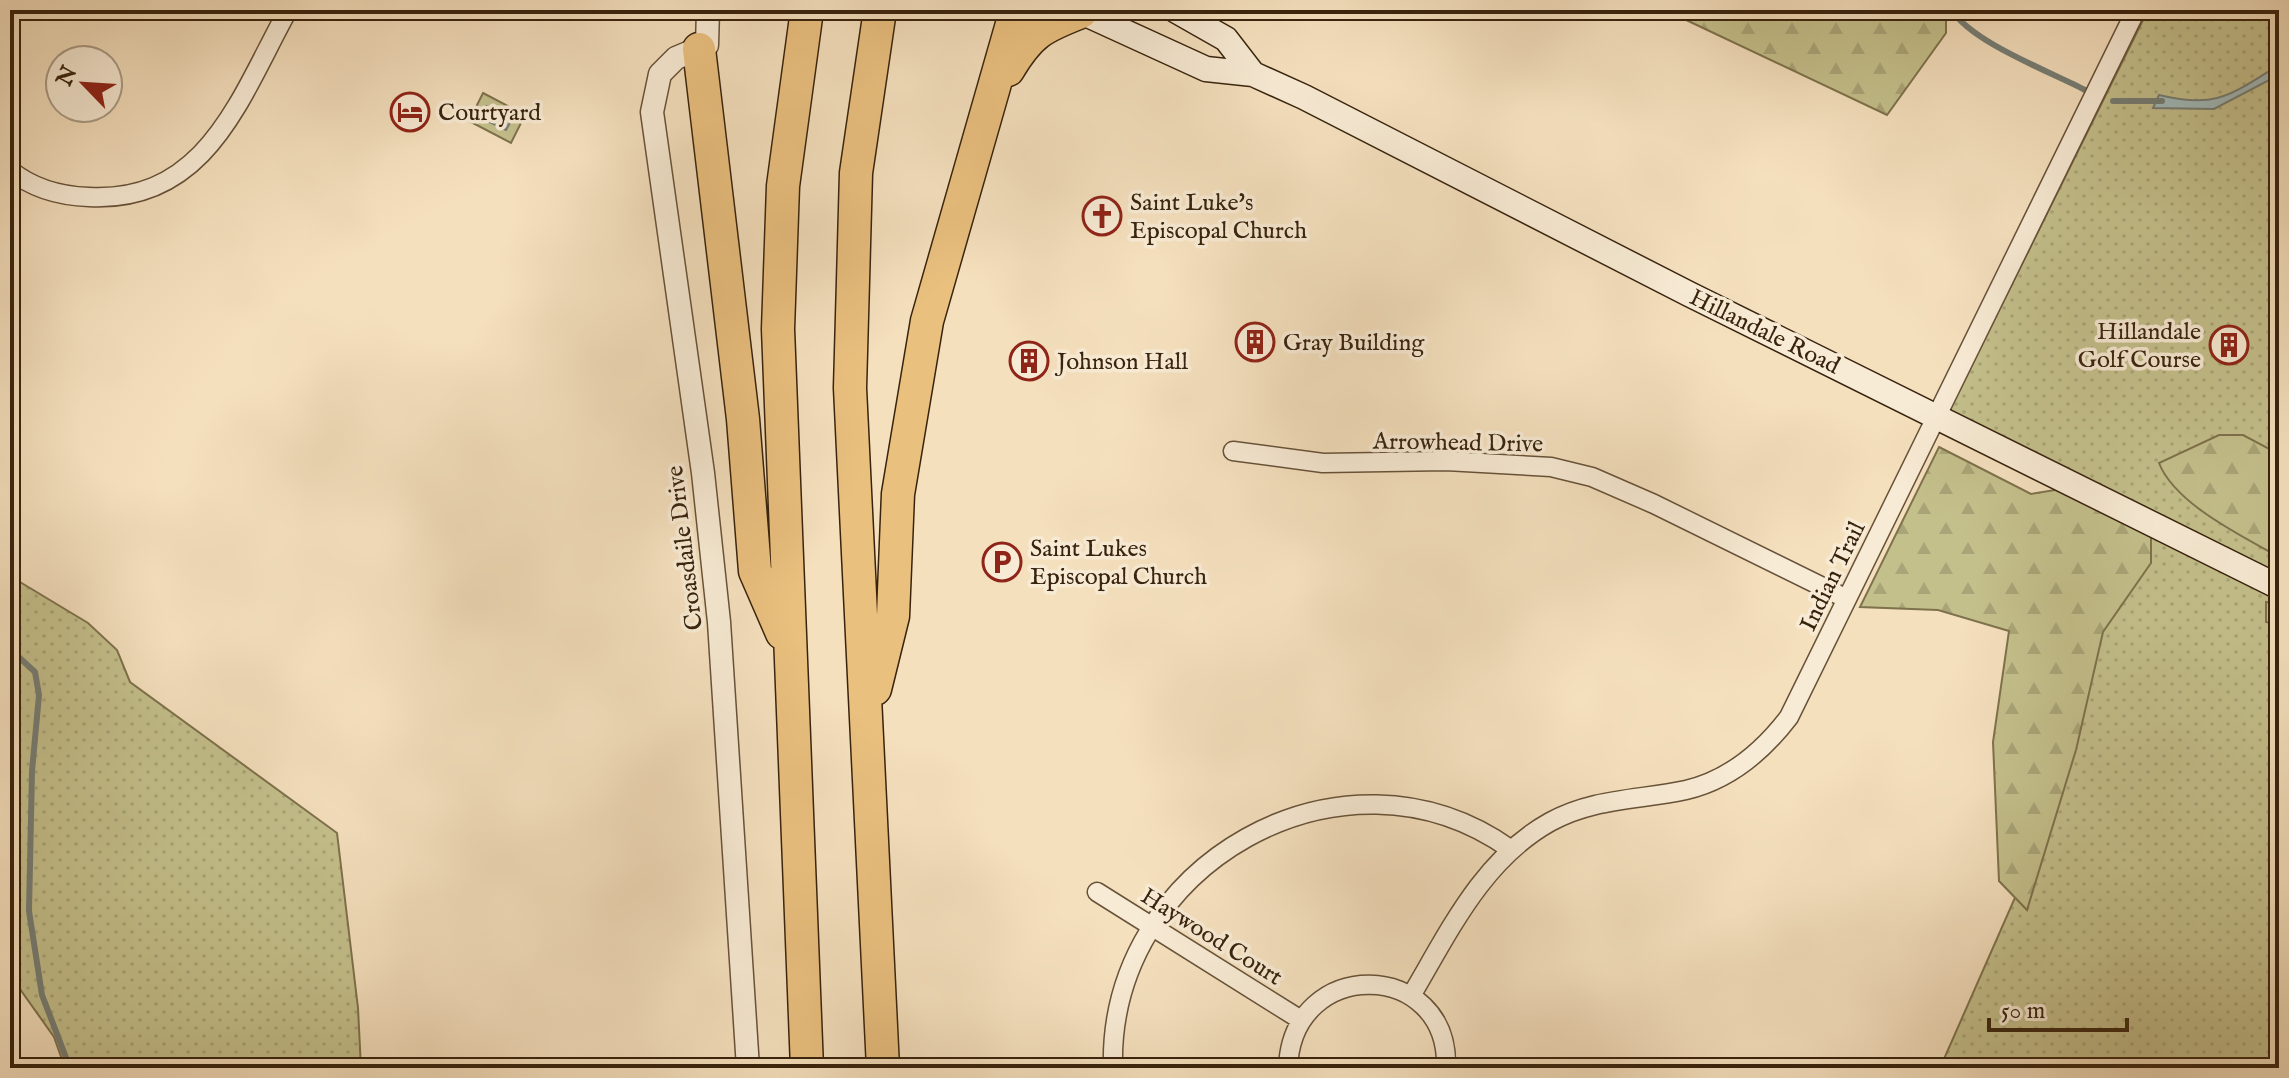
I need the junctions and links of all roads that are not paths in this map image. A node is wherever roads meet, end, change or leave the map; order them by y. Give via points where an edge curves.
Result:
1 (288, 10) edge
2 (694, 10) edge
3 (708, 10) edge
4 (807, 10) edge
5 (880, 10) edge
6 (1016, 10) edge
7 (1175, 10) edge
8 (2136, 10) edge
9 (1079, 11) edge
10 (699, 49) junction
11 (1253, 74) junction
12 (995, 92) junction
13 (10, 170) edge
14 (1937, 415) junction
15 (1233, 451) dead end
16 (2279, 587) edge
17 (1847, 599) junction
18 (790, 652) junction
19 (866, 723) junction
20 (1510, 849) junction
21 (1097, 892) dead end
22 (1153, 927) junction
23 (1411, 996) junction
24 (1301, 1020) junction
25 (748, 1068) edge
26 (807, 1068) edge
27 (883, 1068) edge
28 (1113, 1068) edge
29 (1288, 1068) edge
30 (1446, 1068) edge

1 - 13 street via 248,87 212,141 193,164 162,186 110,198 70,196 48,191
2 - 10 street
3 - 10 street via 708,40
4 - 18 highway via 791,109 779,254
5 - 19 highway via 861,122 850,290
6 - 12 highway
7 - 11 main road, Hillandale Road via 1226,39
8 - 14 street, Indian Trail
9 - 11 main road, Hillandale Road via 1206,69
9 - 12 highway via 1031,35
10 - 18 highway via 743,419 755,571
10 - 25 street, Croasdaile Drive via 676,58 660,74 652,112 719,622
11 - 14 main road, Hillandale Road
12 - 19 highway via 944,254 918,367 898,494 893,616
14 - 16 main road, Hillandale Road
14 - 17 street, Indian Trail
15 - 17 street, Arrowhead Drive via 1323,463 1495,462 1592,477
17 - 20 street, Indian Trail via 1789,717 1772,739 1736,768 1686,790 1578,809
18 - 26 highway
19 - 27 highway
20 - 22 street via 1459,818 1413,806 1362,803 1308,813 1236,841 1185,883
20 - 23 street, Indian Trail via 1464,907
21 - 22 street, Haywood Court
22 - 24 street, Haywood Court
22 - 28 street via 1122,995
23 - 24 street via 1378,984 1343,987 1312,1006
23 - 30 street via 1436,1022
24 - 29 street

